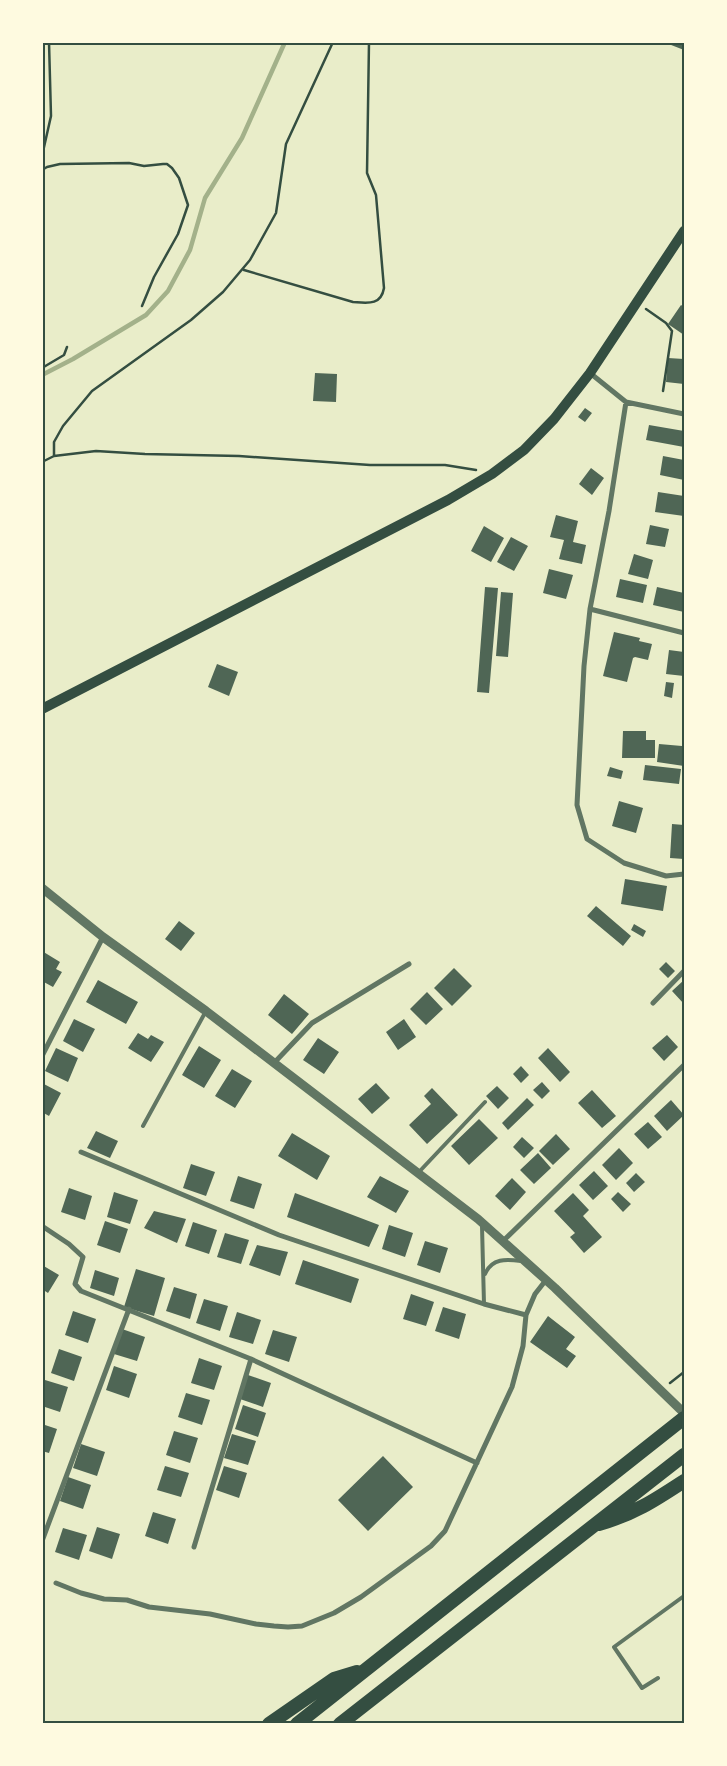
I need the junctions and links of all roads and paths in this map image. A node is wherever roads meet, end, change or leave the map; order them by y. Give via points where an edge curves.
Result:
1 (49, 42) edge
2 (333, 42) edge
3 (369, 42) edge
4 (42, 156) edge
5 (42, 170) edge
6 (684, 231) edge
7 (244, 270) junction
8 (142, 306) dead end
9 (646, 309) dead end
10 (67, 346) dead end
11 (42, 368) edge
12 (590, 373) junction
13 (663, 391) dead end
14 (626, 402) junction
15 (684, 414) edge
16 (54, 456) junction
17 (42, 462) edge
18 (492, 474) junction
19 (590, 609) junction
20 (684, 633) edge
21 (42, 709) edge
22 (684, 874) edge
23 (42, 888) edge
24 (103, 937) junction
25 (409, 964) dead end
26 (684, 971) edge
27 (653, 1003) dead end
28 (206, 1011) junction
29 (42, 1056) edge
30 (274, 1064) junction
31 (684, 1065) edge
32 (485, 1102) dead end
33 (142, 1126) dead end
34 (81, 1152) dead end
35 (418, 1172) junction
36 (480, 1221) junction
37 (42, 1226) edge
38 (503, 1241) junction
39 (526, 1262) junction
40 (484, 1277) junction
41 (546, 1280) junction
42 (484, 1304) junction
43 (129, 1309) junction
44 (526, 1315) junction
45 (251, 1359) junction
46 (684, 1372) edge
47 (670, 1383) dead end
48 (684, 1414) edge
49 (684, 1418) edge
50 (684, 1455) edge
51 (477, 1463) junction
52 (684, 1481) edge
53 (594, 1525) junction
54 (42, 1541) edge
55 (194, 1547) dead end
56 (56, 1583) dead end
57 (684, 1596) edge
58 (365, 1670) junction
59 (658, 1678) dead end
60 (270, 1724) edge
61 (297, 1724) edge
62 (340, 1724) edge

1 - 4 path via 51,116
2 - 7 path via 286,144 276,213
3 - 7 path via 368,173 376,195 382,296 370,303 353,302
5 - 8 path via 60,164 167,164 172,168 188,205 178,234
6 - 12 main road
7 - 16 path via 190,320 92,391 63,426 54,442
9 - 13 path via 672,331
10 - 11 path via 64,355
12 - 14 street
12 - 18 main road via 538,437
14 - 15 street
14 - 19 street
16 - 17 path
16 - 18 path via 96,451 238,456 370,465 445,465
18 - 21 main road via 448,500
19 - 20 street
19 - 22 street via 577,805 587,839 624,863 666,876
23 - 24 street
24 - 28 street
24 - 29 street
25 - 30 street via 312,1023
26 - 27 street
28 - 30 street
28 - 33 lane
30 - 35 street
31 - 38 street
32 - 35 lane
34 - 42 street via 279,1235
35 - 36 street
36 - 38 street
36 - 40 lane
37 - 43 street via 83,1257 75,1284 81,1291
38 - 39 street
39 - 40 lane via 497,1261
39 - 41 street
40 - 42 lane
41 - 44 street via 535,1294
41 - 48 street
42 - 44 street
43 - 45 street
43 - 54 street
44 - 51 street via 523,1346 512,1386
45 - 51 street
45 - 55 street
46 - 47 path
49 - 58 highway
50 - 53 highway
51 - 56 street via 445,1531 431,1546 361,1597 302,1626 288,1628 149,1607 127,1600 104,1599
52 - 53 highway via 638,1511
53 - 62 highway
57 - 59 lane via 614,1647 642,1688
58 - 60 highway via 334,1679
58 - 61 highway

